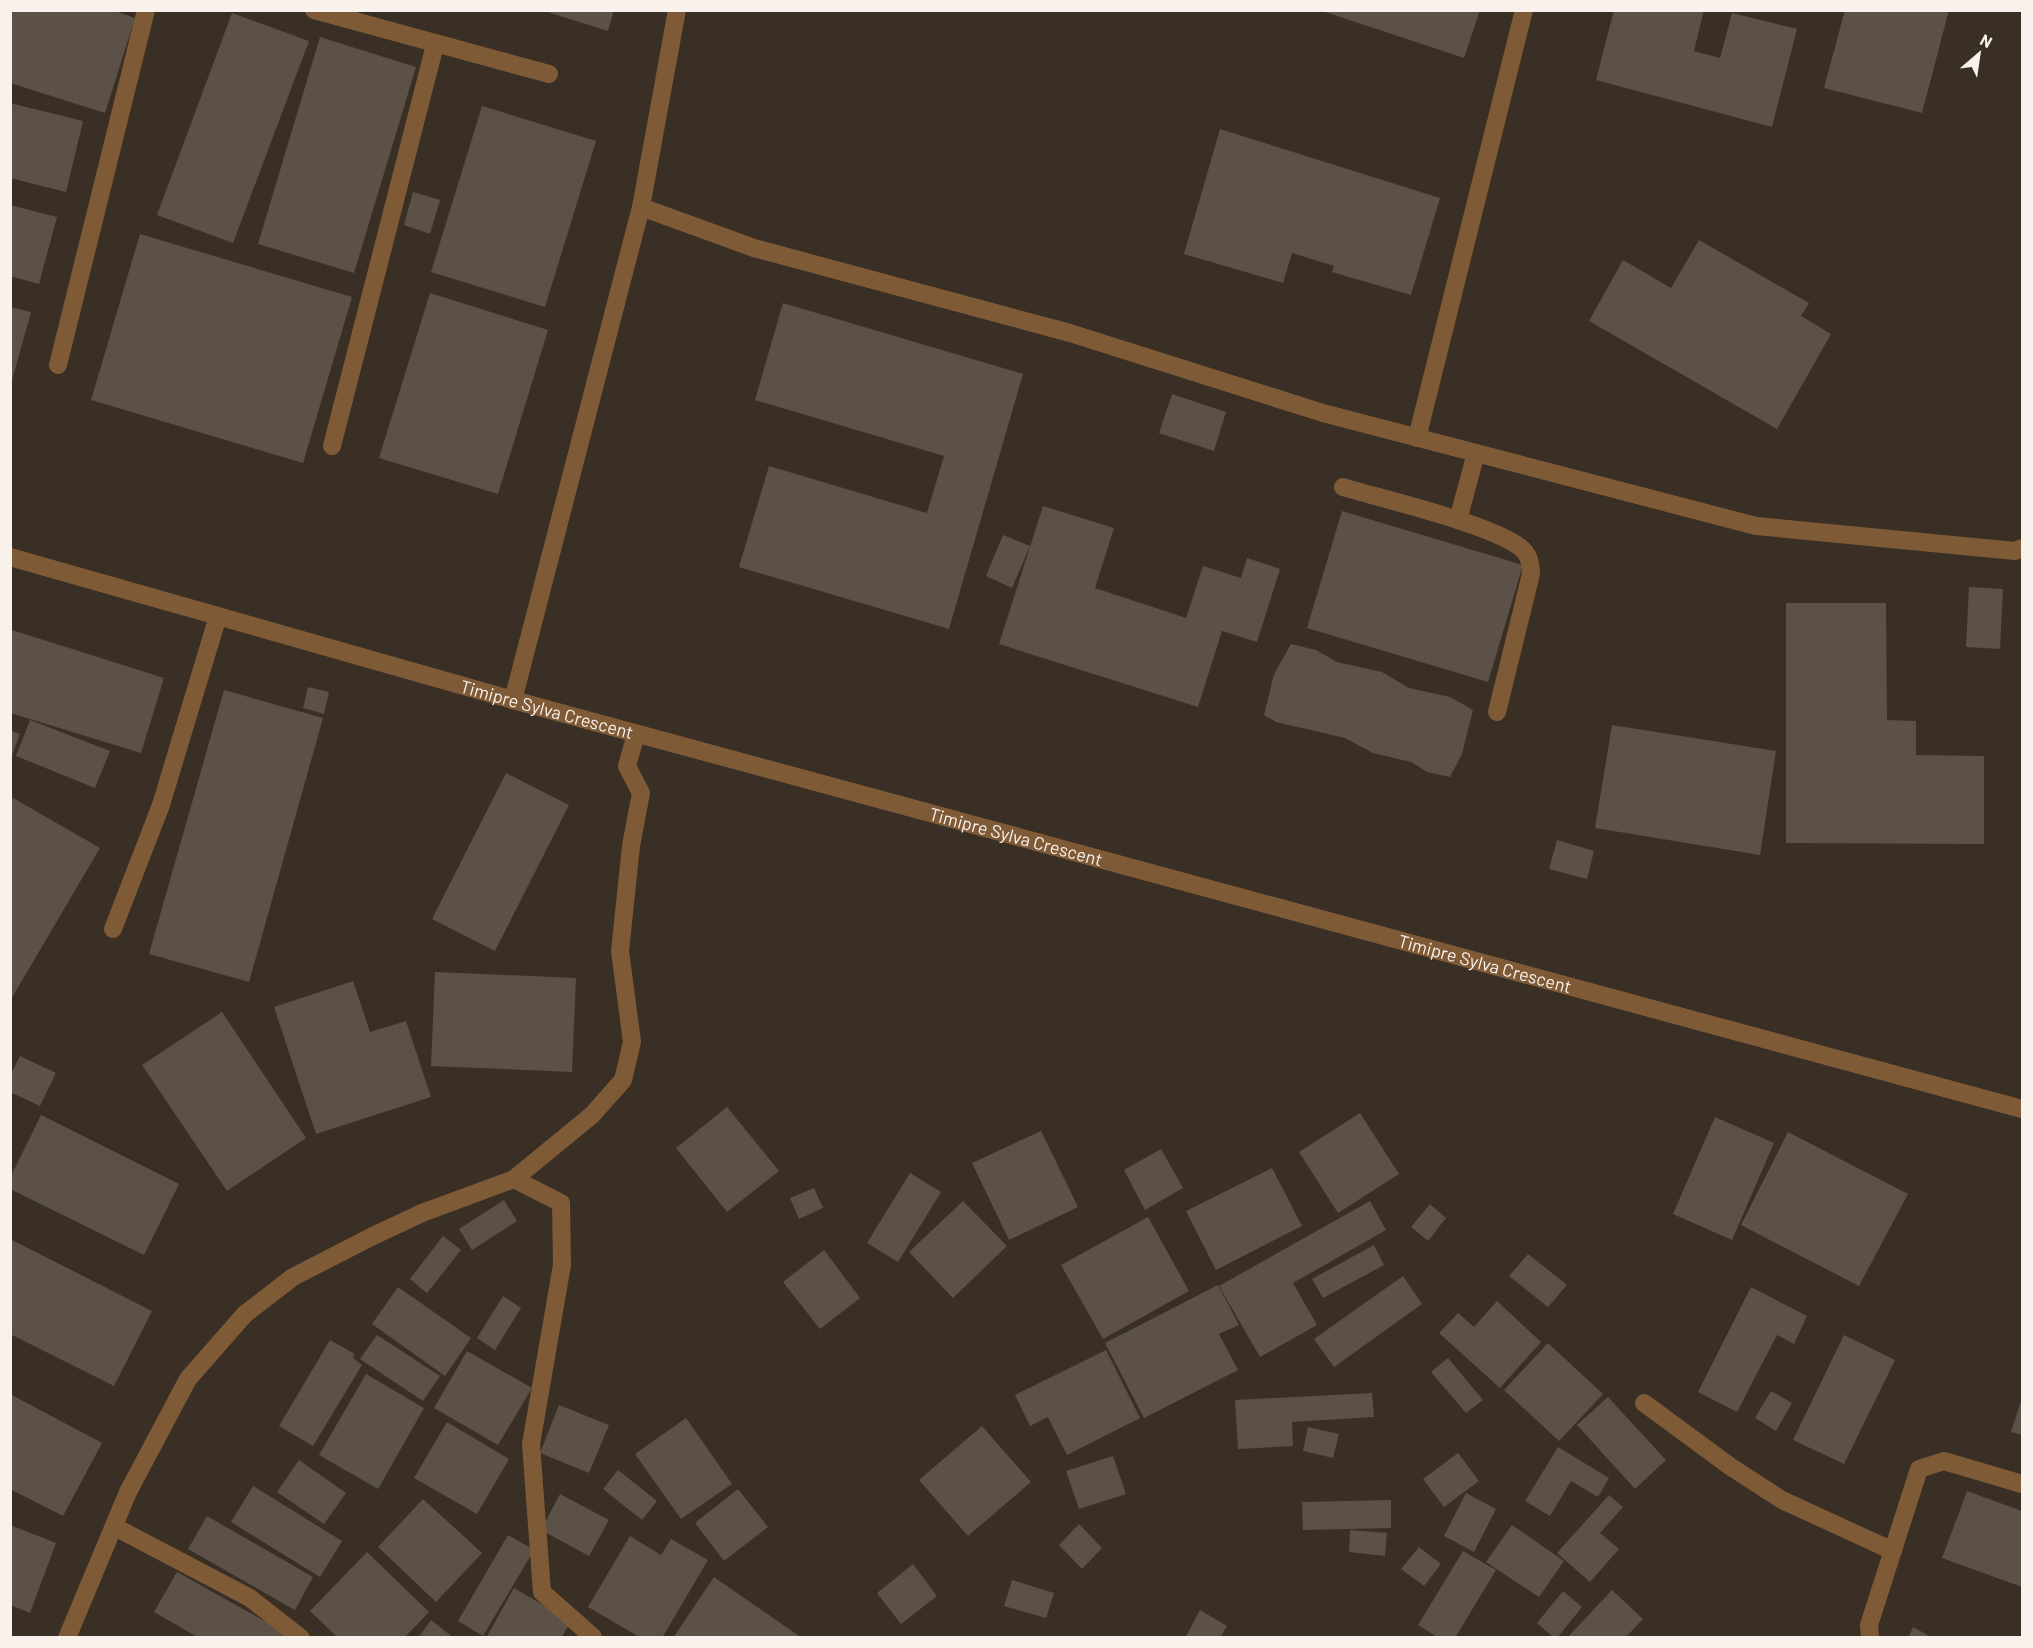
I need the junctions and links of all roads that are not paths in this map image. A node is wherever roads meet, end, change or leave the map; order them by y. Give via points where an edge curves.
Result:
1 (146, 10) edge
2 (314, 10) edge
3 (677, 10) edge
4 (1524, 10) edge
5 (435, 45) junction
6 (549, 74) dead end
7 (640, 207) junction
8 (58, 365) dead end
9 (1418, 438) junction
10 (332, 447) dead end
11 (1476, 453) junction
12 (1343, 487) dead end
13 (1458, 520) junction
14 (2022, 548) edge
15 (10, 557) edge
16 (218, 616) junction
17 (513, 700) junction
18 (1497, 712) dead end
19 (636, 734) junction
20 (113, 929) dead end
21 (2022, 1109) edge
22 (514, 1179) junction
23 (1644, 1403) dead end
24 (2022, 1484) edge
25 (115, 1527) junction
26 (1893, 1551) junction
27 (593, 1637) edge
28 (67, 1638) edge
29 (301, 1638) edge
30 (1870, 1638) edge

1 - 8 street
2 - 5 street
3 - 7 street
4 - 9 street
5 - 6 street
5 - 10 street
7 - 9 street via 754,248 1071,333 1323,413
7 - 17 street
9 - 11 street
11 - 13 street
11 - 14 street via 1756,526 2014,551
12 - 13 street
13 - 18 street via 1508,540 1525,552 1530,564 1531,574
15 - 16 street, Timipre Sylva Crescent
16 - 17 street, Timipre Sylva Crescent
16 - 20 street via 161,805
17 - 19 street, Timipre Sylva Crescent
19 - 21 street, Timipre Sylva Crescent
19 - 22 street via 627,766 641,793 630,846 620,951 632,1042 623,1080 592,1115
22 - 25 street via 422,1213 374,1236 293,1277 245,1314 188,1378 128,1492
22 - 27 street via 561,1203 562,1265 531,1444 542,1592
23 - 26 street via 1782,1500
24 - 26 street via 1944,1461 1919,1469
25 - 28 street
25 - 29 street via 250,1598
26 - 30 street via 1869,1625

